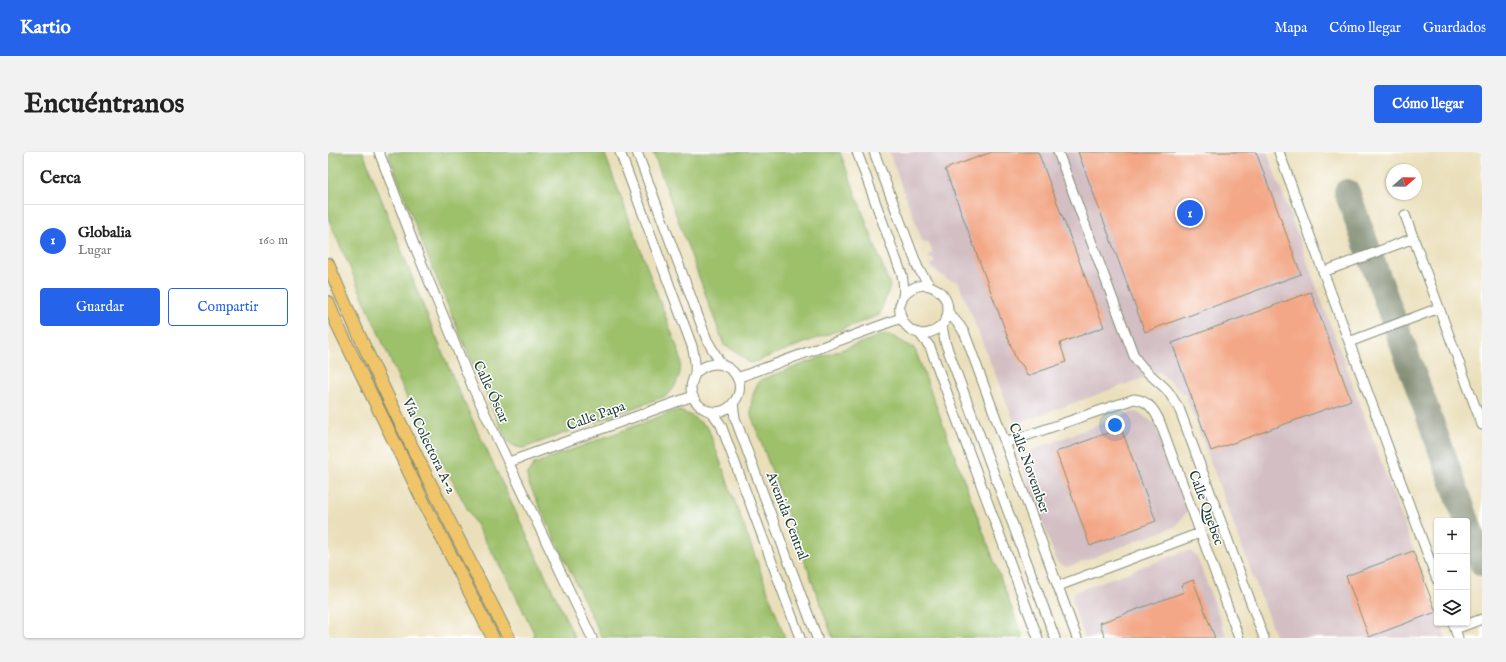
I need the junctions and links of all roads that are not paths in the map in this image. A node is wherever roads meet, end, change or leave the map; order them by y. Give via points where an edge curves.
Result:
1 (379, 152) edge
2 (620, 152) edge
3 (638, 152) edge
4 (857, 152) edge
5 (1058, 152) edge
6 (1279, 152) edge
7 (877, 153) edge
8 (1405, 215) dead end
9 (1414, 238) junction
10 (328, 264) edge
11 (1323, 272) junction
12 (930, 286) junction
13 (903, 296) junction
14 (328, 302) edge
15 (1439, 308) junction
16 (948, 312) junction
17 (901, 318) junction
18 (942, 325) junction
19 (919, 333) junction
20 (1349, 342) junction
21 (721, 364) junction
22 (695, 374) junction
23 (738, 378) junction
24 (692, 396) junction
25 (734, 403) junction
26 (710, 411) junction
27 (1482, 425) edge
28 (1005, 443) junction
29 (509, 462) junction
30 (1200, 533) junction
31 (1434, 572) edge
32 (1058, 586) junction
33 (1482, 620) edge
34 (1455, 630) edge
35 (494, 638) edge
36 (509, 638) edge
37 (592, 638) edge
38 (800, 638) edge
39 (817, 638) edge
40 (1038, 638) edge
41 (1055, 638) edge
42 (1078, 638) edge
43 (1239, 638) edge
44 (1264, 638) edge

1 - 29 street, Calle Óscar via 446,325
2 - 22 street via 692,346
3 - 21 street via 707,340
4 - 13 street via 902,275
5 - 44 street via 1134,356 1146,372 1166,390 1178,408
6 - 11 street
7 - 12 street via 918,268
8 - 9 street
9 - 11 street
9 - 15 street
10 - 36 main road, Vía Colectora A-2 via 355,328 412,448
11 - 20 street
12 - 13 street via 918,286
12 - 16 street via 936,288 945,298
13 - 17 street via 899,311
14 - 35 main road, Vía Colectora A-2 via 424,503
15 - 20 street
15 - 27 street
16 - 18 street
16 - 28 street, Calle November via 965,334
17 - 19 street via 905,325
17 - 23 street
18 - 19 street via 932,332
18 - 41 street via 945,342
19 - 40 street via 932,351
20 - 31 street
21 - 22 street via 709,364
21 - 23 street via 728,367
22 - 24 street via 691,388
23 - 25 street via 739,391
24 - 26 street via 696,403
24 - 29 street, Calle Papa
25 - 26 street via 723,410
25 - 39 street, Avenida Central via 735,418
26 - 38 street via 721,424
28 - 30 street, Calle Quebec via 1140,399 1157,415
28 - 32 street, Calle November
29 - 37 street, Calle Óscar
30 - 32 street
30 - 43 street, Calle Quebec
32 - 42 street, Calle November
33 - 34 street

